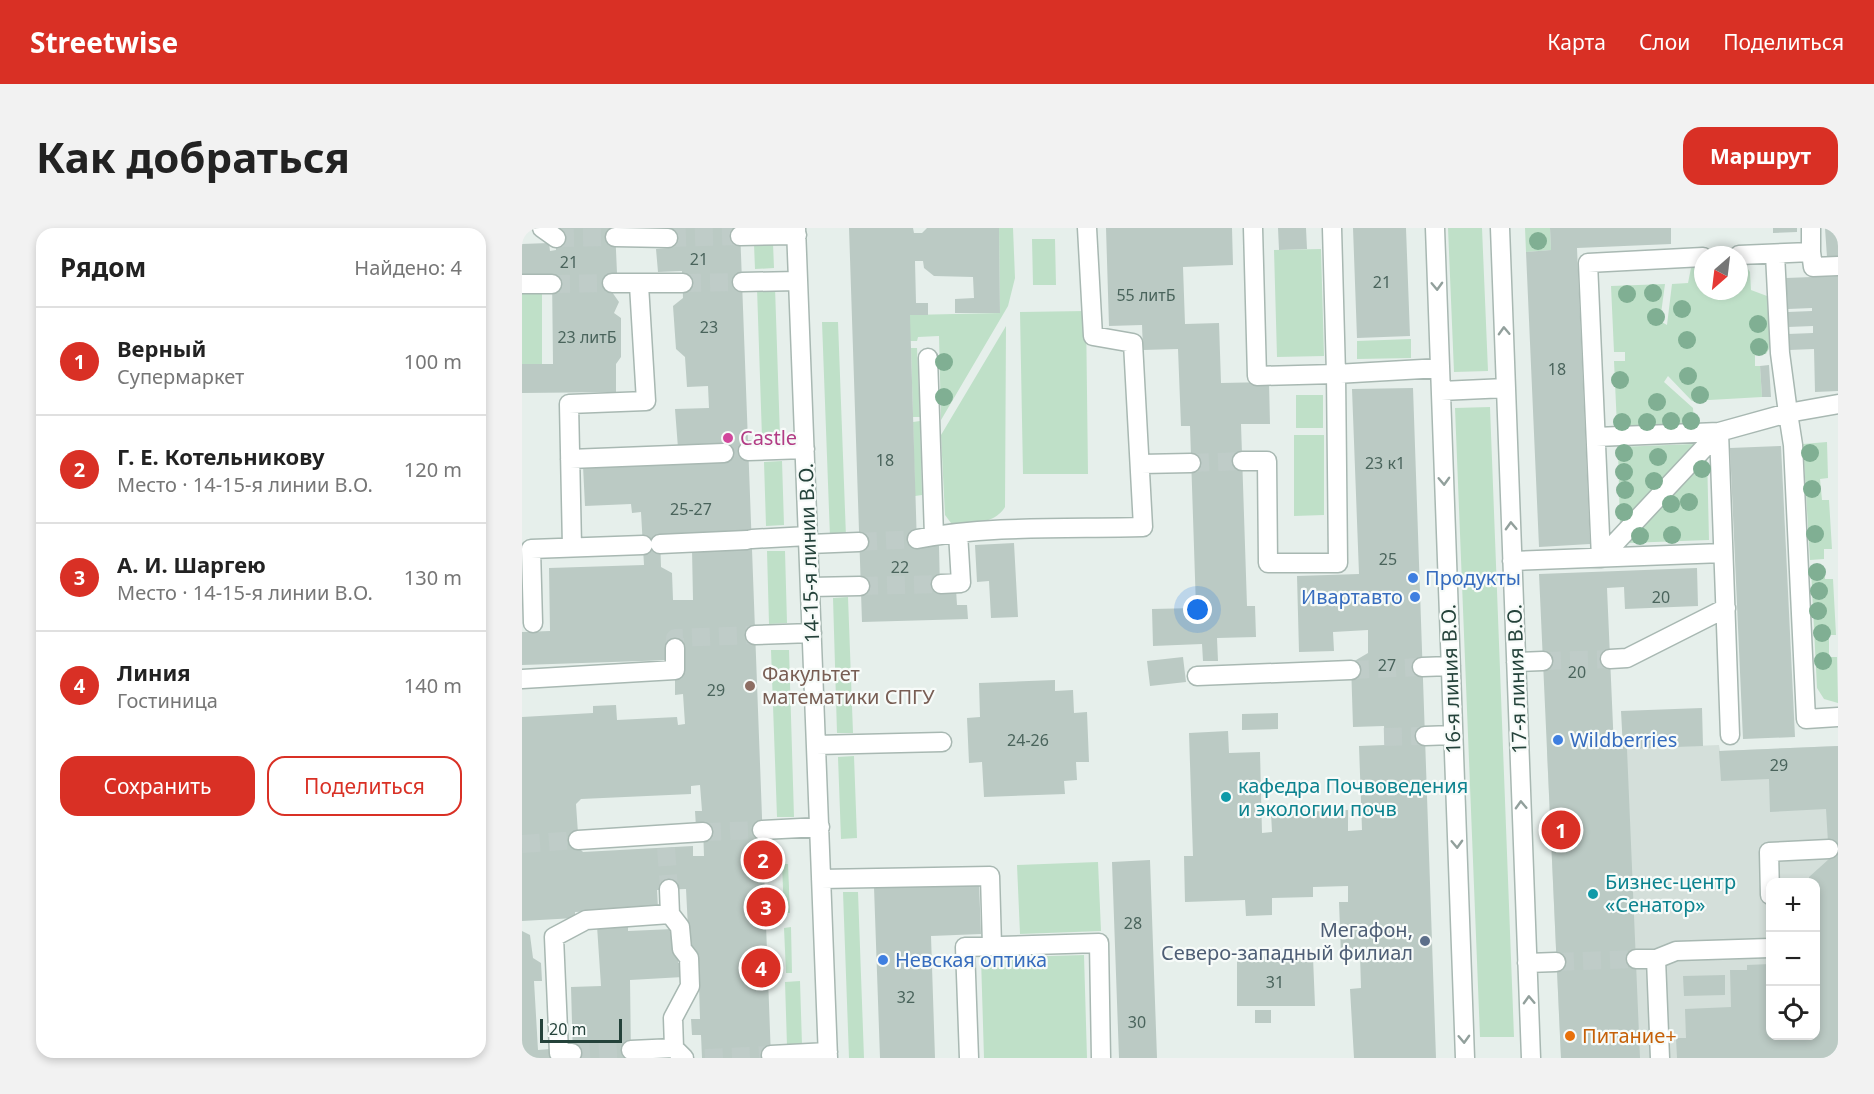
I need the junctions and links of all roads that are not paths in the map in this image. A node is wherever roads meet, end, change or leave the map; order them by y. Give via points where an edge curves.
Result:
1 (1087, 228) edge
2 (1253, 228) edge
3 (1332, 228) edge
4 (1435, 228) edge
5 (1500, 228) edge
6 (1810, 228) edge
7 (797, 231) edge
8 (740, 236) tunnel mouth
9 (615, 237) tunnel mouth
10 (668, 238) tunnel mouth
11 (1812, 252) junction
12 (1775, 254) junction
13 (1748, 255) edge
14 (1694, 257) edge
15 (1838, 266) edge
16 (798, 281) junction
17 (742, 282) tunnel mouth
18 (612, 283) tunnel mouth
19 (682, 283) tunnel mouth
20 (522, 284) edge
21 (552, 284) tunnel mouth
22 (639, 285) junction
23 (928, 358) dead end
24 (1440, 368) junction
25 (1336, 374) junction
26 (1506, 388) junction
27 (1441, 391) junction
28 (1838, 404) edge
29 (1788, 413) junction
30 (1719, 432) junction
31 (1596, 437) junction
32 (805, 449) junction
33 (748, 451) dead end
34 (724, 453) dead end
35 (570, 459) junction
36 (1242, 461) tunnel mouth
37 (1191, 463) tunnel mouth
38 (1141, 464) junction
39 (958, 533) junction
40 (809, 540) junction
41 (859, 542) tunnel mouth
42 (572, 547) junction
43 (1723, 553) junction
44 (1600, 558) junction
45 (1512, 561) junction
46 (941, 584) tunnel mouth
47 (860, 586) tunnel mouth
48 (810, 587) junction
49 (1726, 608) junction
50 (533, 623) dead end
51 (812, 633) junction
52 (755, 635) tunnel mouth
53 (675, 648) tunnel mouth
54 (1610, 658) tunnel mouth
55 (1543, 661) tunnel mouth
56 (1516, 662) junction
57 (1451, 666) junction
58 (1422, 667) tunnel mouth
59 (1351, 670) tunnel mouth
60 (1197, 676) dead end
61 (522, 679) edge
62 (1838, 717) edge
63 (1454, 735) junction
64 (1730, 735) dead end
65 (1425, 736) tunnel mouth
66 (942, 742) dead end
67 (816, 745) junction
68 (820, 827) junction
69 (762, 830) tunnel mouth
70 (703, 832) tunnel mouth
71 (578, 840) tunnel mouth
72 (1829, 849) dead end
73 (1769, 878) edge
74 (821, 879) junction
75 (669, 890) tunnel mouth
76 (670, 914) junction
77 (992, 946) junction
78 (1766, 948) edge
79 (1636, 959) tunnel mouth
80 (1656, 959) junction
81 (1556, 962) tunnel mouth
82 (1527, 963) junction
83 (631, 1050) tunnel mouth
84 (572, 1053) dead end
85 (679, 1053) edge
86 (771, 1055) dead end
87 (828, 1055) edge
88 (969, 1058) edge
89 (1101, 1058) edge
90 (1465, 1058) edge
91 (1531, 1058) edge
92 (1660, 1058) edge

1 - 38 street via 1093,336 1133,343
2 - 25 street via 1257,376
3 - 25 street
4 -> 24 street, 16-я линия В.О.
26 -> 5 street, 17-я линия В.О.
6 - 11 street
7 - 8 street
7 - 16 street, 14-15-я линии В.О.
9 - 10 street
11 - 12 street
11 - 15 street via 1813,267
12 - 13 street
12 - 29 street via 1780,353
14 - 31 street via 1588,263
16 - 17 street
16 - 32 street, 14-15-я линии В.О.
18 - 22 street
19 - 22 street
20 - 21 street
22 - 35 street via 646,401 569,404
23 - 39 street via 925,537
24 - 25 street
24 - 27 street, 16-я линия В.О.
25 - 36 street via 1338,563 1268,563 1267,461
26 - 27 street
45 -> 26 street, 17-я линия В.О.
27 -> 57 street, 16-я линия В.О.
28 - 29 street
29 - 30 street
29 - 62 street via 1793,445 1806,719
30 - 31 street
30 - 43 street
30 - 44 street
31 - 44 street
32 - 33 street
32 - 40 street, 14-15-я линии В.О.
34 - 35 street
35 - 42 street
37 - 38 street
38 - 39 street via 1143,527
39 - 46 street via 961,582
40 - 41 street
40 - 42 street
40 - 48 street, 14-15-я линии В.О.
42 - 50 street via 531,549
43 - 44 street
43 - 49 street
44 - 45 street
45 - 56 street, 17-я линия В.О.
47 - 48 street
48 - 51 street, 14-15-я линии В.О.
49 - 54 street via 1627,658
49 - 64 street
51 - 52 street
51 - 67 street, 14-15-я линии В.О.
53 - 61 street via 675,670
55 - 56 street
82 -> 56 street, 17-я линия В.О.
57 - 58 street
57 - 63 street, 16-я линия В.О.
59 - 60 street
63 - 65 street
63 -> 90 street, 16-я линия В.О.
66 - 67 street
67 - 68 street, 14-15-я линии В.О.
68 - 69 street
68 - 74 street, 14-15-я линии В.О.
70 - 71 street via 666,841
72 - 73 street via 1768,852
74 - 77 street via 990,876
74 - 87 street, 14-15-я линии В.О.
75 - 76 street
76 - 84 street via 586,920 554,937 559,1053
76 - 85 street via 680,927 682,949 689,958 690,986 673,1018
77 - 88 street via 965,948
77 - 89 street via 1099,943
78 - 80 street via 1676,951
79 - 80 street
80 - 92 street
81 - 82 street
91 -> 82 street, 17-я линия В.О.
83 - 85 street
86 - 87 street

